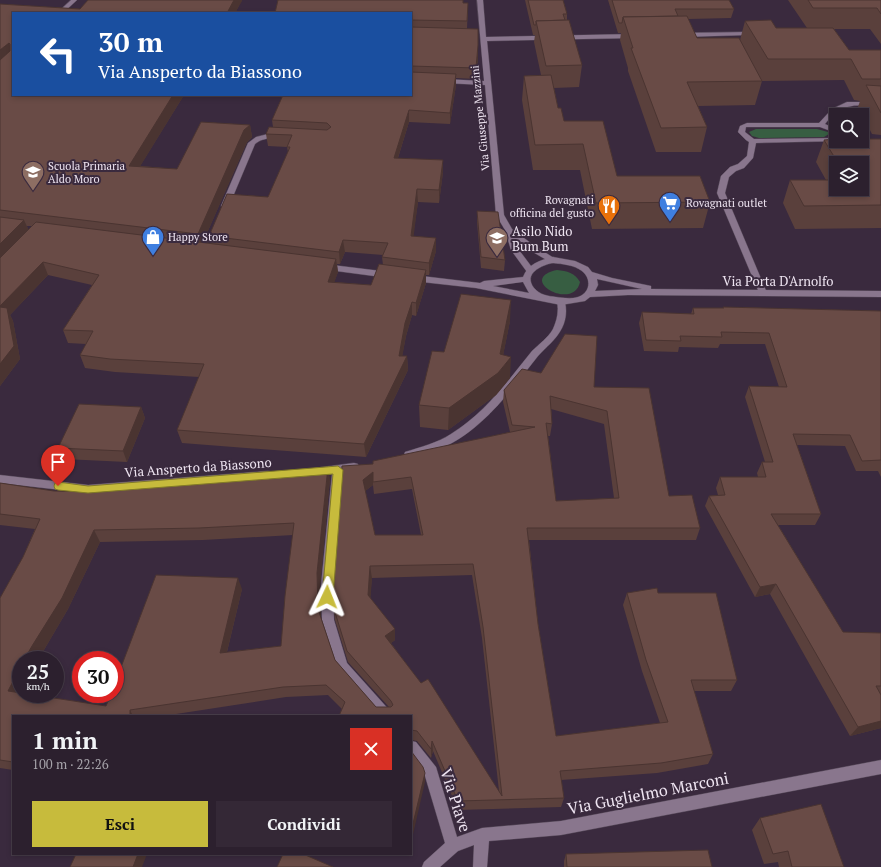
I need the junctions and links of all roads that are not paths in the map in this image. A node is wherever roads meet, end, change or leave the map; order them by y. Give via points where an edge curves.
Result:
1 (74, 0) edge
2 (480, 0) edge
3 (61, 12) edge
4 (746, 34) edge
5 (475, 36) edge
6 (643, 36) edge
7 (674, 36) edge
8 (483, 37) junction
9 (434, 81) edge
10 (487, 83) junction
11 (881, 104) edge
12 (821, 125) junction
13 (829, 128) edge
14 (290, 136) edge
15 (829, 140) edge
16 (753, 141) junction
17 (223, 210) edge
18 (510, 230) junction
19 (553, 260) junction
20 (316, 266) edge
21 (530, 270) junction
22 (591, 274) junction
23 (526, 279) junction
24 (476, 285) junction
25 (763, 293) junction
26 (589, 294) junction
27 (676, 294) junction
28 (881, 294) edge
29 (561, 302) junction
30 (401, 457) edge
31 (366, 465) edge
32 (338, 470) junction
33 (307, 472) edge
34 (277, 475) edge
35 (0, 479) edge
36 (385, 715) edge
37 (412, 748) edge
38 (881, 767) edge
39 (482, 835) junction
40 (453, 846) junction
41 (429, 867) edge
42 (480, 867) edge

1 - 3 street
2 - 8 street, Via Giuseppe Mazzini
4 - 7 street
5 - 8 street
6 - 8 street
8 - 10 street, Via Giuseppe Mazzini
9 - 10 street
10 - 18 street, Via Giuseppe Mazzini via 500,215
11 - 12 street via 840,106 832,110
12 - 13 street
12 - 16 street via 743,126 741,132
14 - 17 street via 268,135 258,137 252,143
15 - 16 street
16 - 25 street via 750,156 741,166 725,176 722,193
18 - 19 street, Via Giuseppe Mazzini via 529,246
18 - 21 street, Via Giuseppe Mazzini via 515,250
19 - 21 street via 537,264
19 - 22 street via 576,263
20 - 24 street
21 - 23 street
22 - 26 street via 595,284
22 - 27 street, Via Porta D'Arnolfo
23 - 24 street
23 - 29 street via 536,295
24 - 29 street
25 - 27 street, Via Porta D'Arnolfo
25 - 28 street, Via Porta D'Arnolfo
26 - 27 street, Via Porta D'Arnolfo
26 - 29 street via 576,301
29 - 30 street via 563,314 555,333 487,412 458,435 436,447
31 - 32 street
32 - 33 street
32 - 36 street via 327,585 328,620 342,666
34 - 35 street, Via Ansperto da Biassono via 88,490
37 - 40 street, Via Piave via 431,772
38 - 39 street, Via Guglielmo Marconi via 561,828
39 - 40 street, Via Guglielmo Marconi
39 - 42 street
40 - 41 street, Via Guglielmo Marconi

